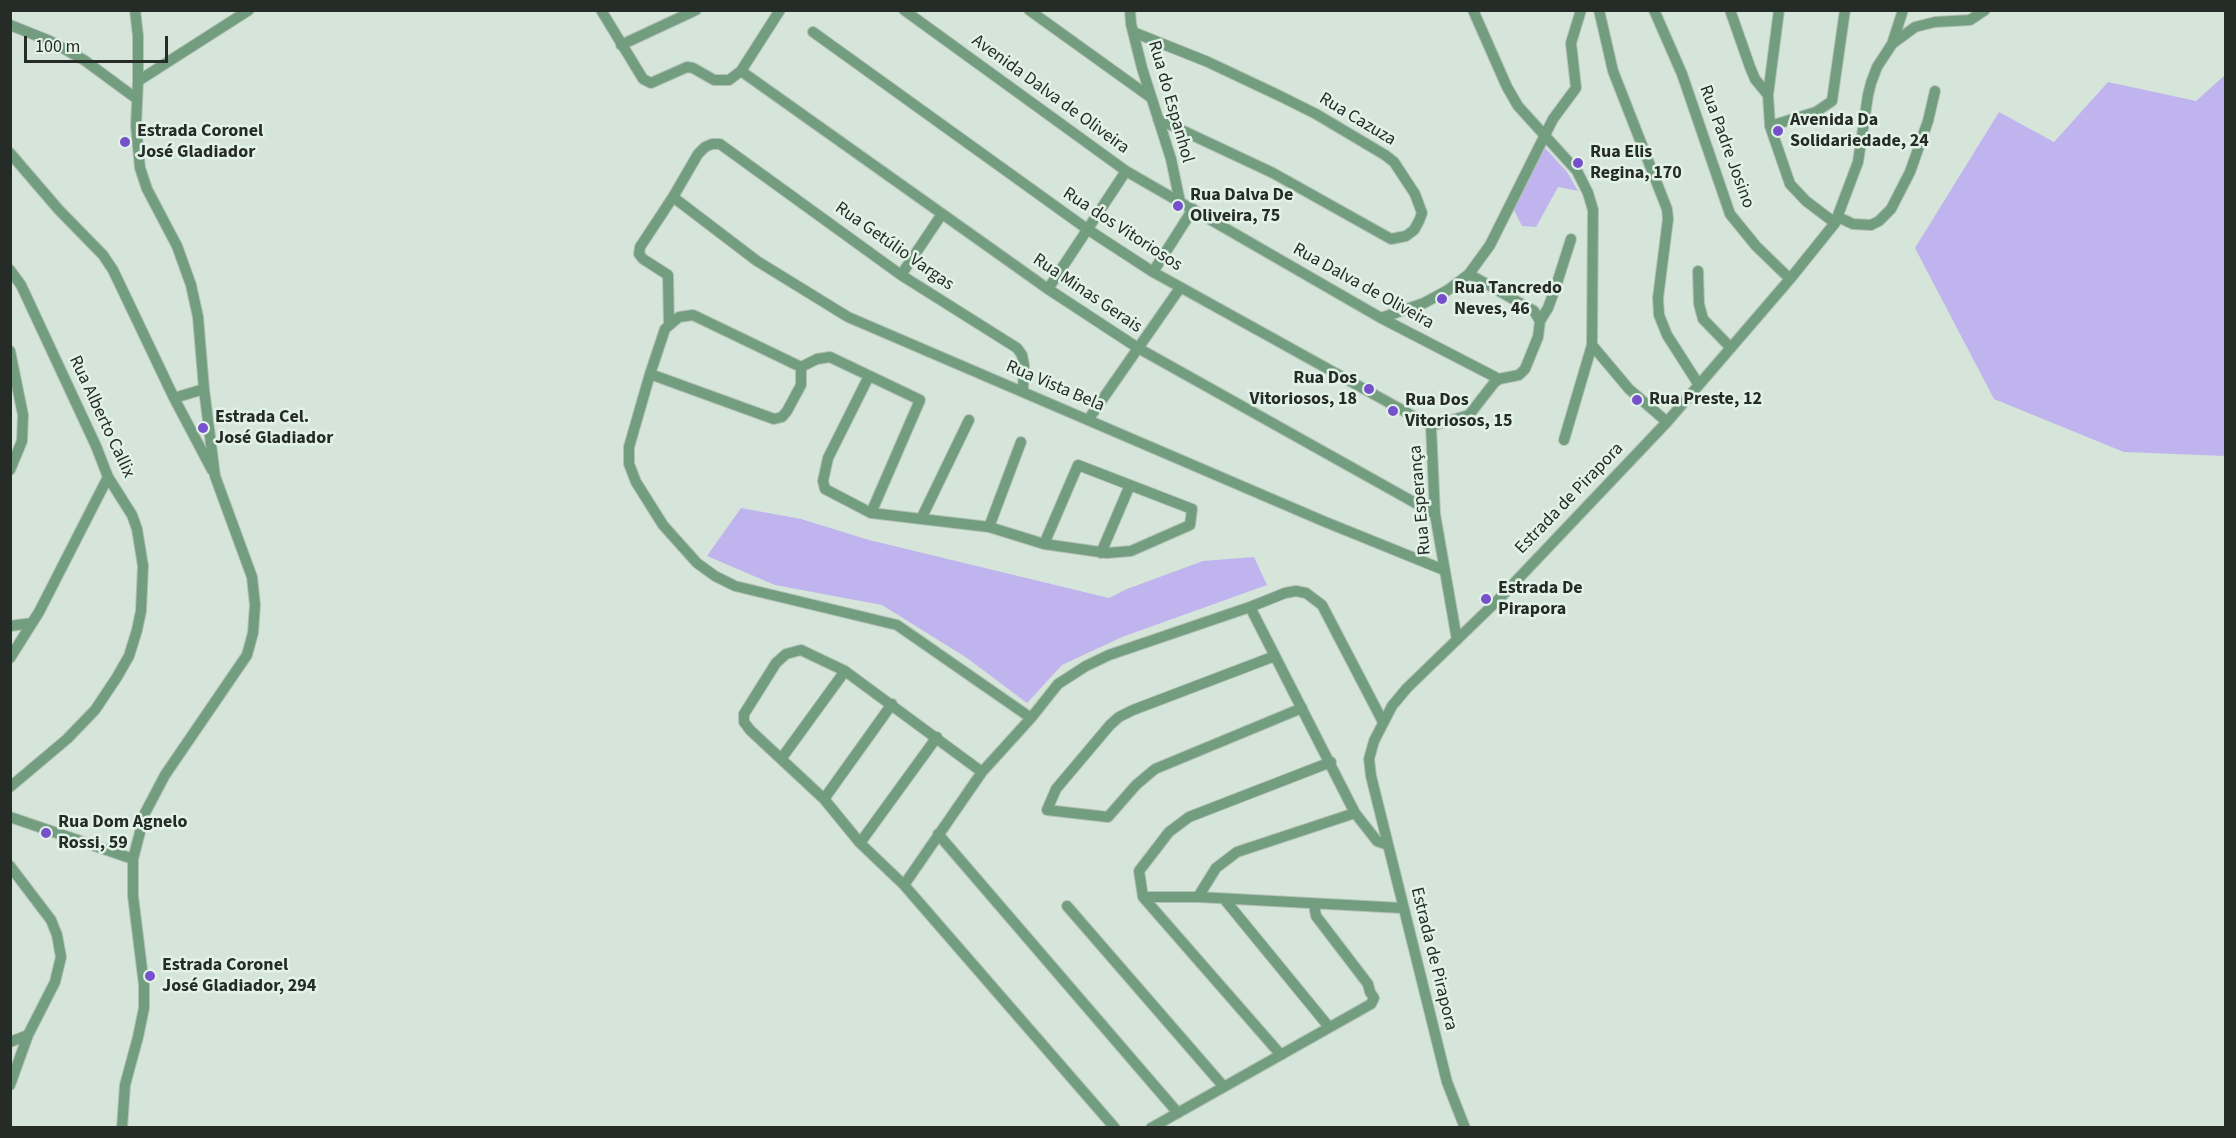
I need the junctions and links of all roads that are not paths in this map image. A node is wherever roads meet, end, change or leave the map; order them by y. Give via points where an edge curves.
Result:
1 (135, 10) edge
2 (249, 10) edge
3 (601, 10) edge
4 (696, 10) edge
5 (780, 10) edge
6 (904, 10) edge
7 (1029, 10) edge
8 (1130, 10) edge
9 (1473, 10) edge
10 (1581, 10) edge
11 (1599, 10) edge
12 (1654, 10) edge
13 (1730, 10) edge
14 (1779, 10) edge
15 (1845, 10) edge
16 (1903, 10) edge
17 (1985, 10) edge
18 (10, 26) edge
19 (813, 32) dead end
20 (1133, 32) junction
21 (1892, 44) junction
22 (621, 45) junction
23 (741, 71) junction
24 (138, 81) junction
25 (1935, 91) dead end
26 (1768, 95) junction
27 (1150, 97) junction
28 (137, 99) junction
29 (1158, 119) junction
30 (1770, 126) junction
31 (1545, 137) junction
32 (10, 153) edge
33 (1126, 171) junction
34 (673, 197) junction
35 (1180, 202) junction
36 (1193, 209) junction
37 (942, 214) junction
38 (1836, 220) junction
39 (1087, 229) junction
40 (1571, 239) dead end
41 (10, 270) edge
42 (1698, 271) dead end
43 (1153, 272) junction
44 (901, 274) junction
45 (1469, 274) junction
46 (1790, 279) junction
47 (1180, 288) junction
48 (1048, 289) junction
49 (1380, 318) junction
50 (1540, 321) junction
51 (669, 324) junction
52 (1592, 345) junction
53 (1138, 348) junction
54 (1731, 348) junction
55 (10, 351) edge
56 (801, 367) junction
57 (650, 374) junction
58 (869, 376) junction
59 (1499, 379) junction
60 (1699, 385) junction
61 (204, 389) junction
62 (1023, 390) junction
63 (174, 398) junction
64 (969, 420) dead end
65 (1088, 420) junction
66 (1667, 422) junction
67 (1431, 426) junction
68 (1564, 440) dead end
69 (1021, 442) dead end
70 (10, 470) edge
71 (215, 476) junction
72 (108, 477) junction
73 (1130, 485) junction
74 (871, 513) junction
75 (1435, 514) junction
76 (921, 519) junction
77 (989, 527) junction
78 (1044, 544) junction
79 (1101, 553) junction
80 (1444, 570) junction
81 (1250, 607) junction
82 (32, 623) junction
83 (10, 626) edge
84 (1457, 640) junction
85 (1275, 656) junction
86 (10, 658) edge
87 (845, 671) junction
88 (892, 704) junction
89 (1302, 708) junction
90 (1031, 718) junction
91 (1383, 722) junction
92 (937, 737) junction
93 (780, 759) junction
94 (1331, 762) junction
95 (982, 772) junction
96 (10, 787) edge
97 (824, 799) junction
98 (1355, 813) junction
99 (10, 817) edge
100 (938, 834) junction
101 (860, 843) junction
102 (1388, 845) junction
103 (133, 859) junction
104 (10, 866) edge
105 (904, 885) junction
106 (1143, 897) junction
107 (1198, 897) junction
108 (1225, 900) junction
109 (1314, 904) junction
110 (1067, 906) dead end
111 (1402, 908) junction
112 (1329, 1027) junction
113 (28, 1035) junction
114 (10, 1042) edge
115 (1281, 1055) junction
116 (10, 1085) edge
117 (1224, 1087) junction
118 (1178, 1113) junction
119 (122, 1128) edge
120 (1115, 1128) edge
121 (1151, 1128) edge
122 (1466, 1128) edge

1 - 24 street
2 - 24 street
3 - 22 street
4 - 22 street
5 - 23 street
6 - 33 street, Avenida Dalva de Oliveira
7 - 27 street
8 - 20 street, Rua do Espanhol
9 - 31 street via 1507,87
10 - 31 street via 1571,42 1576,88
11 - 60 street via 1613,71 1667,209 1659,315
12 - 46 street, Rua Padre Josino via 1682,75 1730,214
13 - 26 street via 1749,67
14 - 26 street
15 - 30 street via 1832,100 1816,112
16 - 21 street
17 - 21 street, Estrada de Pirapora via 1970,20 1915,27
18 - 28 street via 50,41 84,60
19 - 39 street, Rua dos Vitoriosos
20 - 27 street, Rua do Espanhol
20 - 29 street, Rua Cazuza via 1280,96 1385,155 1415,194 1422,213 1414,230 1391,239 1273,173
21 - 38 street, Estrada de Pirapora via 1871,83 1858,162
22 - 23 street via 643,79 651,82 687,67 721,81
23 - 37 street, Rua Minas Gerais
24 - 28 street
25 - 38 street via 1910,172 1891,209 1871,225
26 - 30 street
27 - 29 street, Rua do Espanhol
28 - 61 street via 140,168 191,285
29 - 35 street, Rua do Espanhol
30 - 38 street via 1790,184 1806,201
31 - 45 street via 1490,245
31 - 52 street via 1577,171 1593,210
32 - 63 street via 103,255
33 - 35 street, Avenida Dalva de Oliveira
33 - 39 street
34 - 44 street, Rua Getúlio Vargas via 698,154 705,147 720,144
34 - 51 street via 639,254 668,276
34 - 62 street, Rua Vista Bela via 757,261 848,317
35 - 36 street, Rua Dalva de Oliveira
36 - 43 street
36 - 49 street, Rua Dalva de Oliveira
37 - 44 street
37 - 48 street, Rua Minas Gerais
38 - 46 street, Estrada de Pirapora
39 - 43 street, Rua dos Vitoriosos
39 - 48 street
40 - 50 street
41 - 72 street, Rua Alberto Callix via 26,296
42 - 54 street via 1703,319
43 - 47 street, Rua dos Vitoriosos
44 - 62 street, Rua Getúlio Vargas via 1017,348 1024,365
45 - 49 street via 1424,303
45 - 50 street via 1534,311
46 - 54 street, Estrada de Pirapora
47 - 53 street
47 - 67 street, Rua dos Vitoriosos
48 - 53 street, Rua Minas Gerais
49 - 59 street, Rua Dalva de Oliveira
50 - 59 street via 1538,337 1520,375
51 - 56 street via 679,317 693,315
51 - 57 street
52 - 66 street via 1629,388
52 - 68 street
53 - 65 street
53 - 75 street, Rua Minas Gerais
54 - 60 street, Estrada de Pirapora
55 - 70 street via 23,415 22,441
56 - 57 street via 801,385 792,403 785,414 774,419
56 - 58 street via 830,357
57 - 90 street via 629,447 629,464 663,525 697,563 724,582 747,590 897,625
58 - 74 street via 828,458 823,481 825,489
58 - 74 street via 920,400
59 - 67 street via 1469,415
60 - 66 street, Estrada de Pirapora
61 - 63 street
61 - 71 street
62 - 65 street, Rua Vista Bela
63 - 71 street
64 - 76 street
65 - 80 street, Rua Vista Bela
66 - 84 street, Estrada de Pirapora
67 - 75 street, Rua Esperança
69 - 77 street
71 - 103 street via 252,577 253,633 247,655 165,775 146,813
72 - 82 street
72 - 96 street, Rua Alberto Callix via 132,515 143,566 141,611 129,656 96,710
73 - 78 street via 1078,465
73 - 79 street
73 - 79 street via 1192,509 1190,525 1131,551
74 - 76 street
75 - 80 street, Rua Esperança
76 - 77 street
77 - 78 street
78 - 79 street
80 - 84 street
81 - 85 street
81 - 90 street via 1098,660 1058,684
81 - 91 street via 1290,592 1306,593 1317,600
82 - 83 street
82 - 86 street
84 - 91 street, Estrada de Pirapora via 1407,688
85 - 89 street
85 - 89 street via 1119,717 1056,789 1047,810 1108,817 1155,769
87 - 88 street
87 - 93 street
87 - 93 street via 801,650 786,654 776,663 745,710 744,718 750,730
88 - 92 street
88 - 97 street
89 - 94 street
90 - 95 street
91 - 102 street, Estrada de Pirapora via 1369,759
92 - 95 street
92 - 101 street
93 - 97 street
94 - 98 street
94 - 106 street via 1190,817 1169,832 1139,871
95 - 100 street
97 - 101 street
98 - 102 street via 1377,841
98 - 107 street via 1237,852 1216,868
99 - 103 street
100 - 105 street
100 - 118 street
101 - 105 street
102 - 111 street, Estrada de Pirapora
103 - 119 street via 144,1008 125,1085
104 - 113 street via 51,920 61,957 55,982
105 - 120 street
106 - 107 street
106 - 115 street
107 - 108 street
108 - 109 street
108 - 112 street
109 - 111 street
109 - 112 street via 1316,916 1366,981 1374,998 1371,1004
110 - 117 street
111 - 122 street, Estrada de Pirapora via 1447,1082
112 - 115 street
113 - 114 street
113 - 116 street
115 - 117 street
117 - 118 street
118 - 121 street

